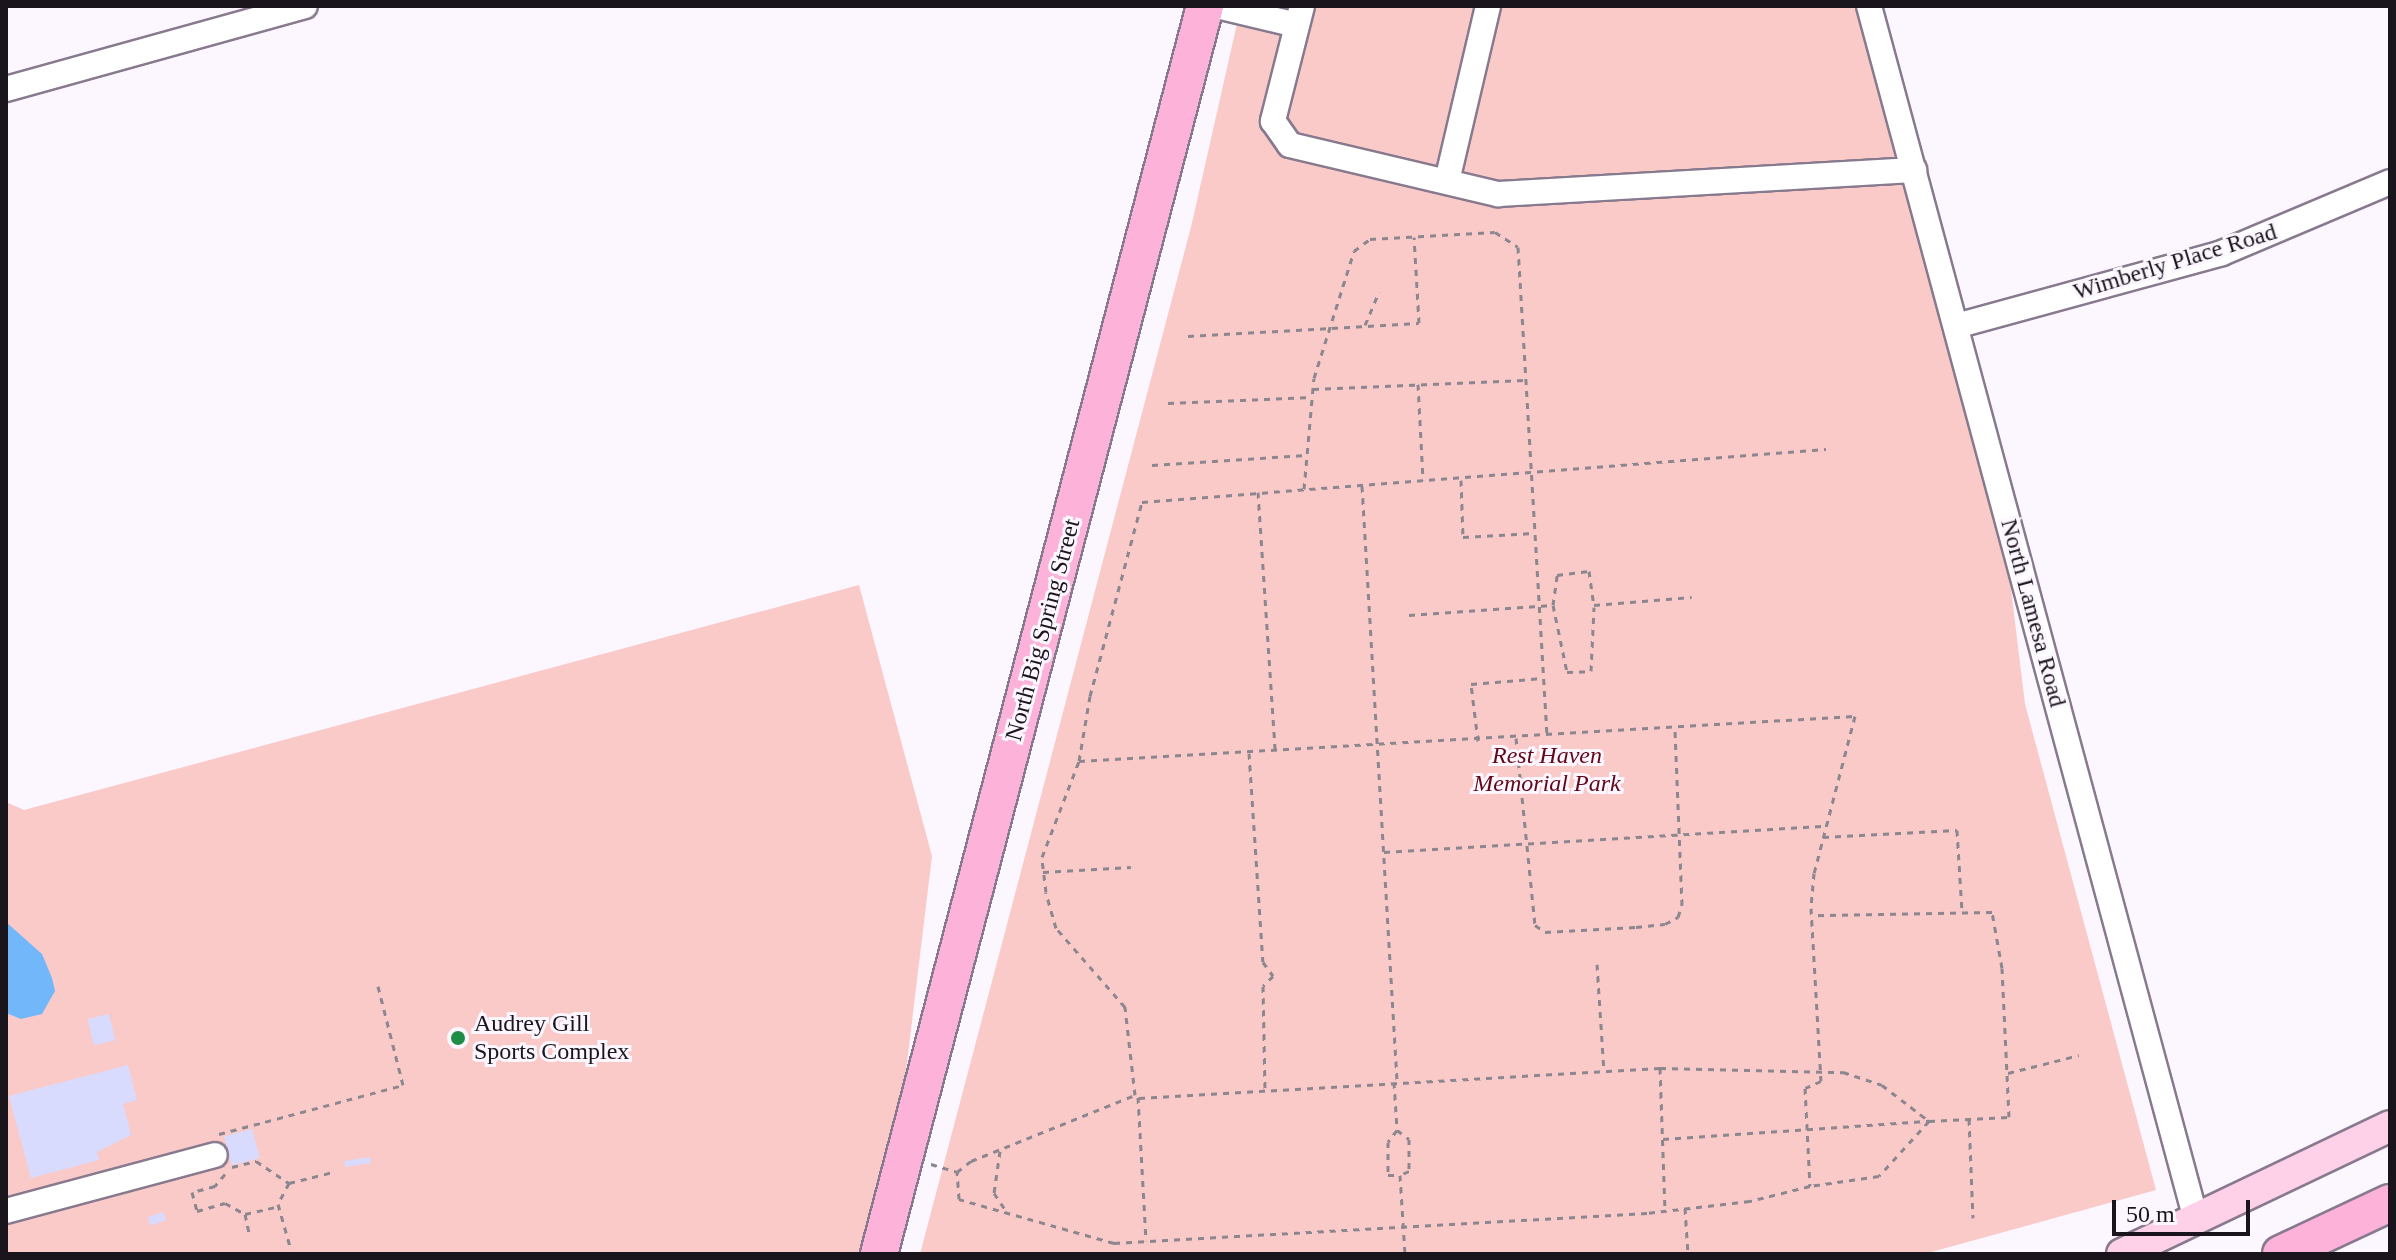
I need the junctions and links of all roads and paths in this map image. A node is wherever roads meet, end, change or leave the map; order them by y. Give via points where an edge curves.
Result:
1 (305, 6) edge
2 (1205, 6) edge
3 (1217, 6) edge
4 (1488, 6) edge
5 (1869, 6) edge
6 (1299, 15) edge
7 (6, 89) edge
8 (1914, 170) junction
9 (1447, 181) junction
10 (2390, 182) edge
11 (1414, 236) junction
12 (1379, 292) dead end
13 (1365, 325) junction
14 (1330, 326) junction
15 (1956, 326) junction
16 (1188, 336) dead end
17 (1525, 380) junction
18 (1418, 384) junction
19 (1313, 389) junction
20 (1312, 397) junction
21 (1168, 403) dead end
22 (1826, 449) dead end
23 (1307, 455) junction
24 (1152, 465) dead end
25 (1530, 474) junction
26 (1461, 480) junction
27 (1423, 482) junction
28 (1362, 485) junction
29 (1304, 489) junction
30 (1258, 492) junction
31 (1534, 533) junction
32 (1692, 597) dead end
33 (1553, 605) junction
34 (1594, 605) junction
35 (1539, 606) junction
36 (1409, 615) dead end
37 (1543, 678) junction
38 (1675, 728) junction
39 (1547, 737) junction
40 (1516, 738) junction
41 (1478, 741) junction
42 (1378, 746) junction
43 (1275, 751) junction
44 (1249, 753) junction
45 (1079, 761) junction
46 (1826, 826) junction
47 (1679, 836) junction
48 (1823, 837) junction
49 (1526, 844) junction
50 (1384, 852) junction
51 (1131, 867) dead end
52 (1043, 872) junction
53 (1962, 912) junction
54 (1812, 915) junction
55 (1597, 964) dead end
56 (378, 986) dead end
57 (2079, 1055) dead end
58 (1660, 1068) junction
59 (1604, 1071) junction
60 (1821, 1072) junction
61 (2008, 1073) junction
62 (1395, 1081) junction
63 (1265, 1090) junction
64 (1137, 1096) junction
65 (1969, 1119) junction
66 (1929, 1121) junction
67 (2390, 1126) edge
68 (1397, 1130) junction
69 (1807, 1131) junction
70 (1663, 1139) junction
71 (1000, 1151) junction
72 (905, 1156) junction
73 (222, 1161) junction
74 (333, 1172) dead end
75 (957, 1172) junction
76 (1400, 1175) junction
77 (289, 1183) junction
78 (1810, 1186) junction
79 (2390, 1203) edge
80 (279, 1206) junction
81 (1685, 1208) junction
82 (6, 1211) edge
83 (1006, 1211) junction
84 (1665, 1211) junction
85 (245, 1214) junction
86 (1973, 1218) dead end
87 (2196, 1220) junction
88 (1402, 1230) junction
89 (250, 1237) dead end
90 (1146, 1241) junction
91 (291, 1250) dead end
92 (879, 1254) edge
93 (1405, 1254) edge
94 (1688, 1254) edge
95 (2122, 1254) edge
96 (2281, 1254) edge

1 - 7 street
2 - 72 highway, North Big Spring Street
3 - 6 street
4 - 9 street
5 - 8 street, North Lamesa Road
6 - 9 street via 1273,121 1282,140
8 - 9 street via 1498,194
8 - 15 street, North Lamesa Road
10 - 15 street, Wimberly Place Road via 2222,253
11 - 13 path via 1419,323
11 - 14 path via 1370,239 1354,251
11 - 17 path via 1495,232 1518,247
12 - 13 path
13 - 14 path
14 - 16 path
14 - 19 path
15 - 87 street, North Lamesa Road
17 - 18 path
17 - 25 path
18 - 19 path
18 - 27 path
19 - 20 path
20 - 21 path
20 - 23 path
22 - 25 path
23 - 24 path
23 - 29 path
25 - 26 path
25 - 31 path
26 - 27 path
26 - 31 path via 1463,537
27 - 28 path
28 - 29 path
28 - 42 path
29 - 30 path
30 - 43 path
30 - 45 path via 1142,502 1090,696
31 - 35 path
32 - 34 path
33 - 34 path via 1557,575 1589,571
33 - 34 path via 1567,672 1591,671
33 - 35 path
35 - 36 path
35 - 37 path
37 - 39 path
37 - 41 path via 1471,684
38 - 39 path
38 - 46 path via 1855,716
38 - 47 path
39 - 40 path
40 - 41 path
40 - 49 path
41 - 42 path
42 - 43 path
42 - 50 path
43 - 44 path
44 - 45 path
44 - 63 path via 1263,962 1273,976 1263,986
45 - 52 path via 1042,857
46 - 47 path
46 - 48 path
47 - 49 path
47 - 49 path via 1678,917 1665,924 1545,932 1535,925
48 - 53 path via 1957,830
48 - 54 path
49 - 50 path
50 - 62 path
51 - 52 path
52 - 64 path via 1056,928 1125,1007
53 - 54 path
53 - 61 path via 1992,912 2002,968
54 - 60 path
55 - 59 path
56 - 73 path via 403,1085 219,1135
57 - 61 path
58 - 59 path
58 - 60 path
58 - 70 path
59 - 62 path
60 - 66 path via 1843,1072 1882,1085
60 - 69 path via 1821,1081 1805,1088
61 - 65 path via 2009,1117
62 - 63 path
62 - 68 path
63 - 64 path
64 - 71 path
64 - 90 path
65 - 66 path
65 - 86 path
66 - 69 path
66 - 78 path via 1879,1176
67 - 87 main road
68 - 76 path via 1409,1139 1409,1171
68 - 76 path via 1388,1142 1388,1175
69 - 70 path
69 - 78 path
70 - 84 path
71 - 75 path
71 - 83 path via 994,1193
72 - 75 path
72 - 92 highway, North Big Spring Street
73 - 77 path via 256,1161
73 - 82 street
73 - 85 path via 215,1186 192,1192 197,1211 225,1203
74 - 77 path
75 - 83 path via 959,1199
76 - 88 path
77 - 80 path
78 - 81 path
79 - 96 highway
80 - 85 path
80 - 91 path
81 - 84 path
81 - 94 path
83 - 90 path via 1114,1243
84 - 88 path
85 - 89 path
87 - 95 main road
88 - 90 path
88 - 93 path

